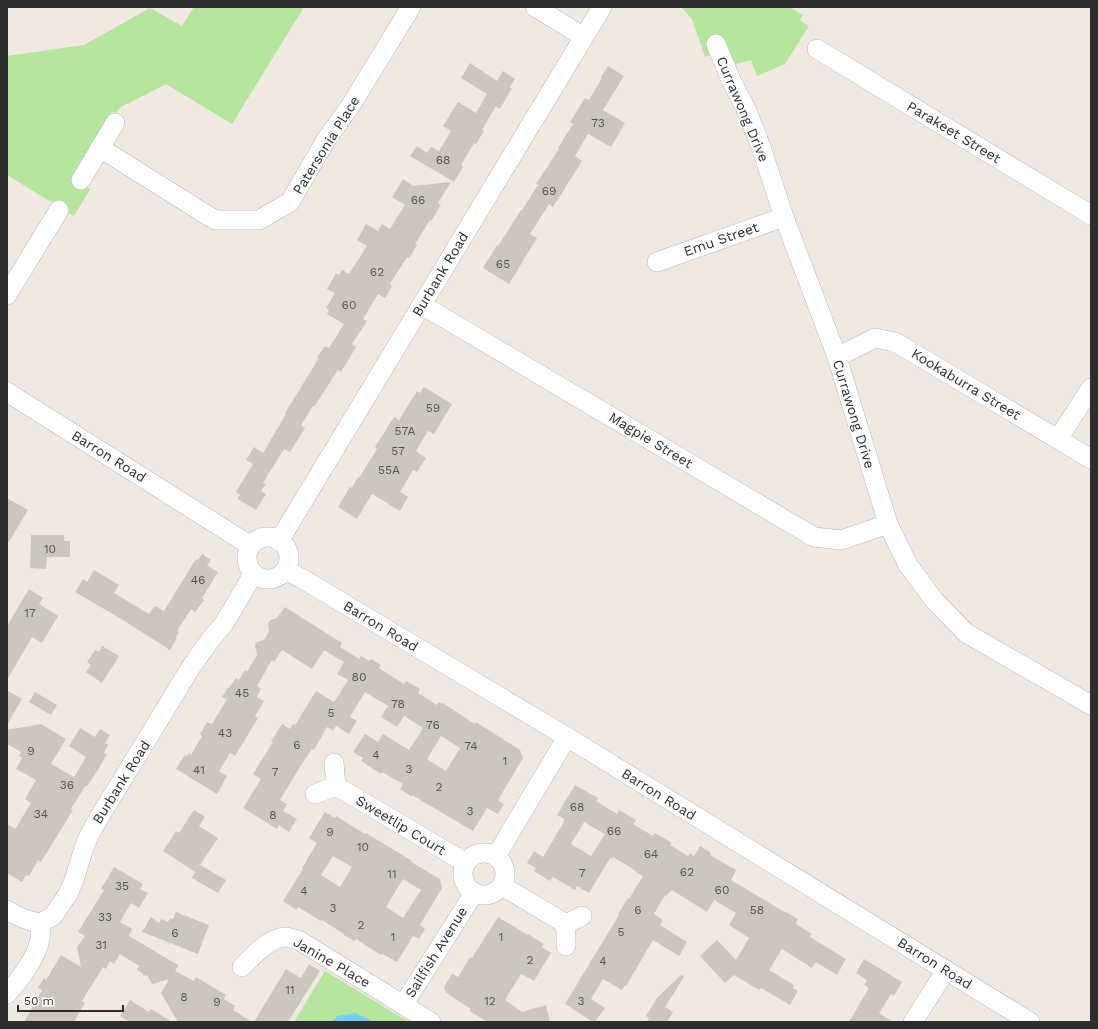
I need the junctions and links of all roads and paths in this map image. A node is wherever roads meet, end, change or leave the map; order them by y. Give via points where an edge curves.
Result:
1 (412, 7) edge
2 (535, 7) edge
3 (602, 7) edge
4 (584, 37) junction
5 (716, 44) dead end
6 (817, 49) dead end
7 (115, 123) dead end
8 (100, 148) junction
9 (81, 180) dead end
10 (58, 210) dead end
11 (1091, 215) edge
12 (784, 217) junction
13 (657, 262) dead end
14 (7, 296) edge
15 (422, 304) junction
16 (837, 357) junction
17 (1091, 388) edge
18 (7, 392) edge
19 (1058, 439) junction
20 (1091, 459) edge
21 (888, 524) junction
22 (278, 541) junction
23 (251, 546) junction
24 (285, 570) junction
25 (253, 574) junction
26 (1090, 702) edge
27 (567, 737) junction
28 (334, 763) dead end
29 (336, 786) junction
30 (315, 794) dead end
31 (496, 856) junction
32 (466, 863) junction
33 (502, 886) junction
34 (474, 893) junction
35 (7, 910) edge
36 (40, 923) junction
37 (566, 946) dead end
38 (242, 967) dead end
39 (946, 970) junction
40 (7, 994) edge
41 (403, 1005) junction
42 (431, 1022) edge
43 (913, 1022) edge
44 (1030, 1022) edge

1 - 8 street, Patersonia Place via 326,140 290,202 259,220 215,220
2 - 4 street
3 - 4 street, Burbank Road
4 - 15 street, Burbank Road
5 - 12 street, Currawong Drive via 730,80 747,111
6 - 11 street, Parakeet Street
7 - 8 street
8 - 9 street
10 - 14 street
12 - 13 street, Emu Street
12 - 16 street, Currawong Drive
15 - 21 street, Magpie Street via 814,537 841,540
15 - 22 street, Burbank Road
16 - 19 street, Kookaburra Street via 875,338 895,342
16 - 21 street, Currawong Drive
17 - 19 street
18 - 23 street, Barron Road
19 - 20 street, Kookaburra Street
21 - 26 street, Currawong Drive via 908,565 934,600 966,633
22 - 23 street via 273,538 261,539
22 - 24 street via 287,551 288,564
23 - 25 street via 247,563
24 - 25 street via 276,578 270,579
24 - 27 street, Barron Road
25 - 36 street, Burbank Road via 232,612 191,667 100,816 86,842 68,894 53,916
27 - 31 street
27 - 39 street, Barron Road
28 - 29 street
29 - 30 street
29 - 32 street, Sweetlip Court
31 - 32 street via 489,853 476,854
31 - 33 street via 501,860 506,873
32 - 34 street via 464,880
33 - 34 street via 492,894
33 - 37 street via 574,920
34 - 41 street, Sailfish Avenue
35 - 36 street via 20,918
36 - 40 street via 40,940 35,954
38 - 41 street, Janine Place via 261,948 276,939 291,938 300,941
39 - 43 street
39 - 44 street, Barron Road
41 - 42 street, Sailfish Avenue

